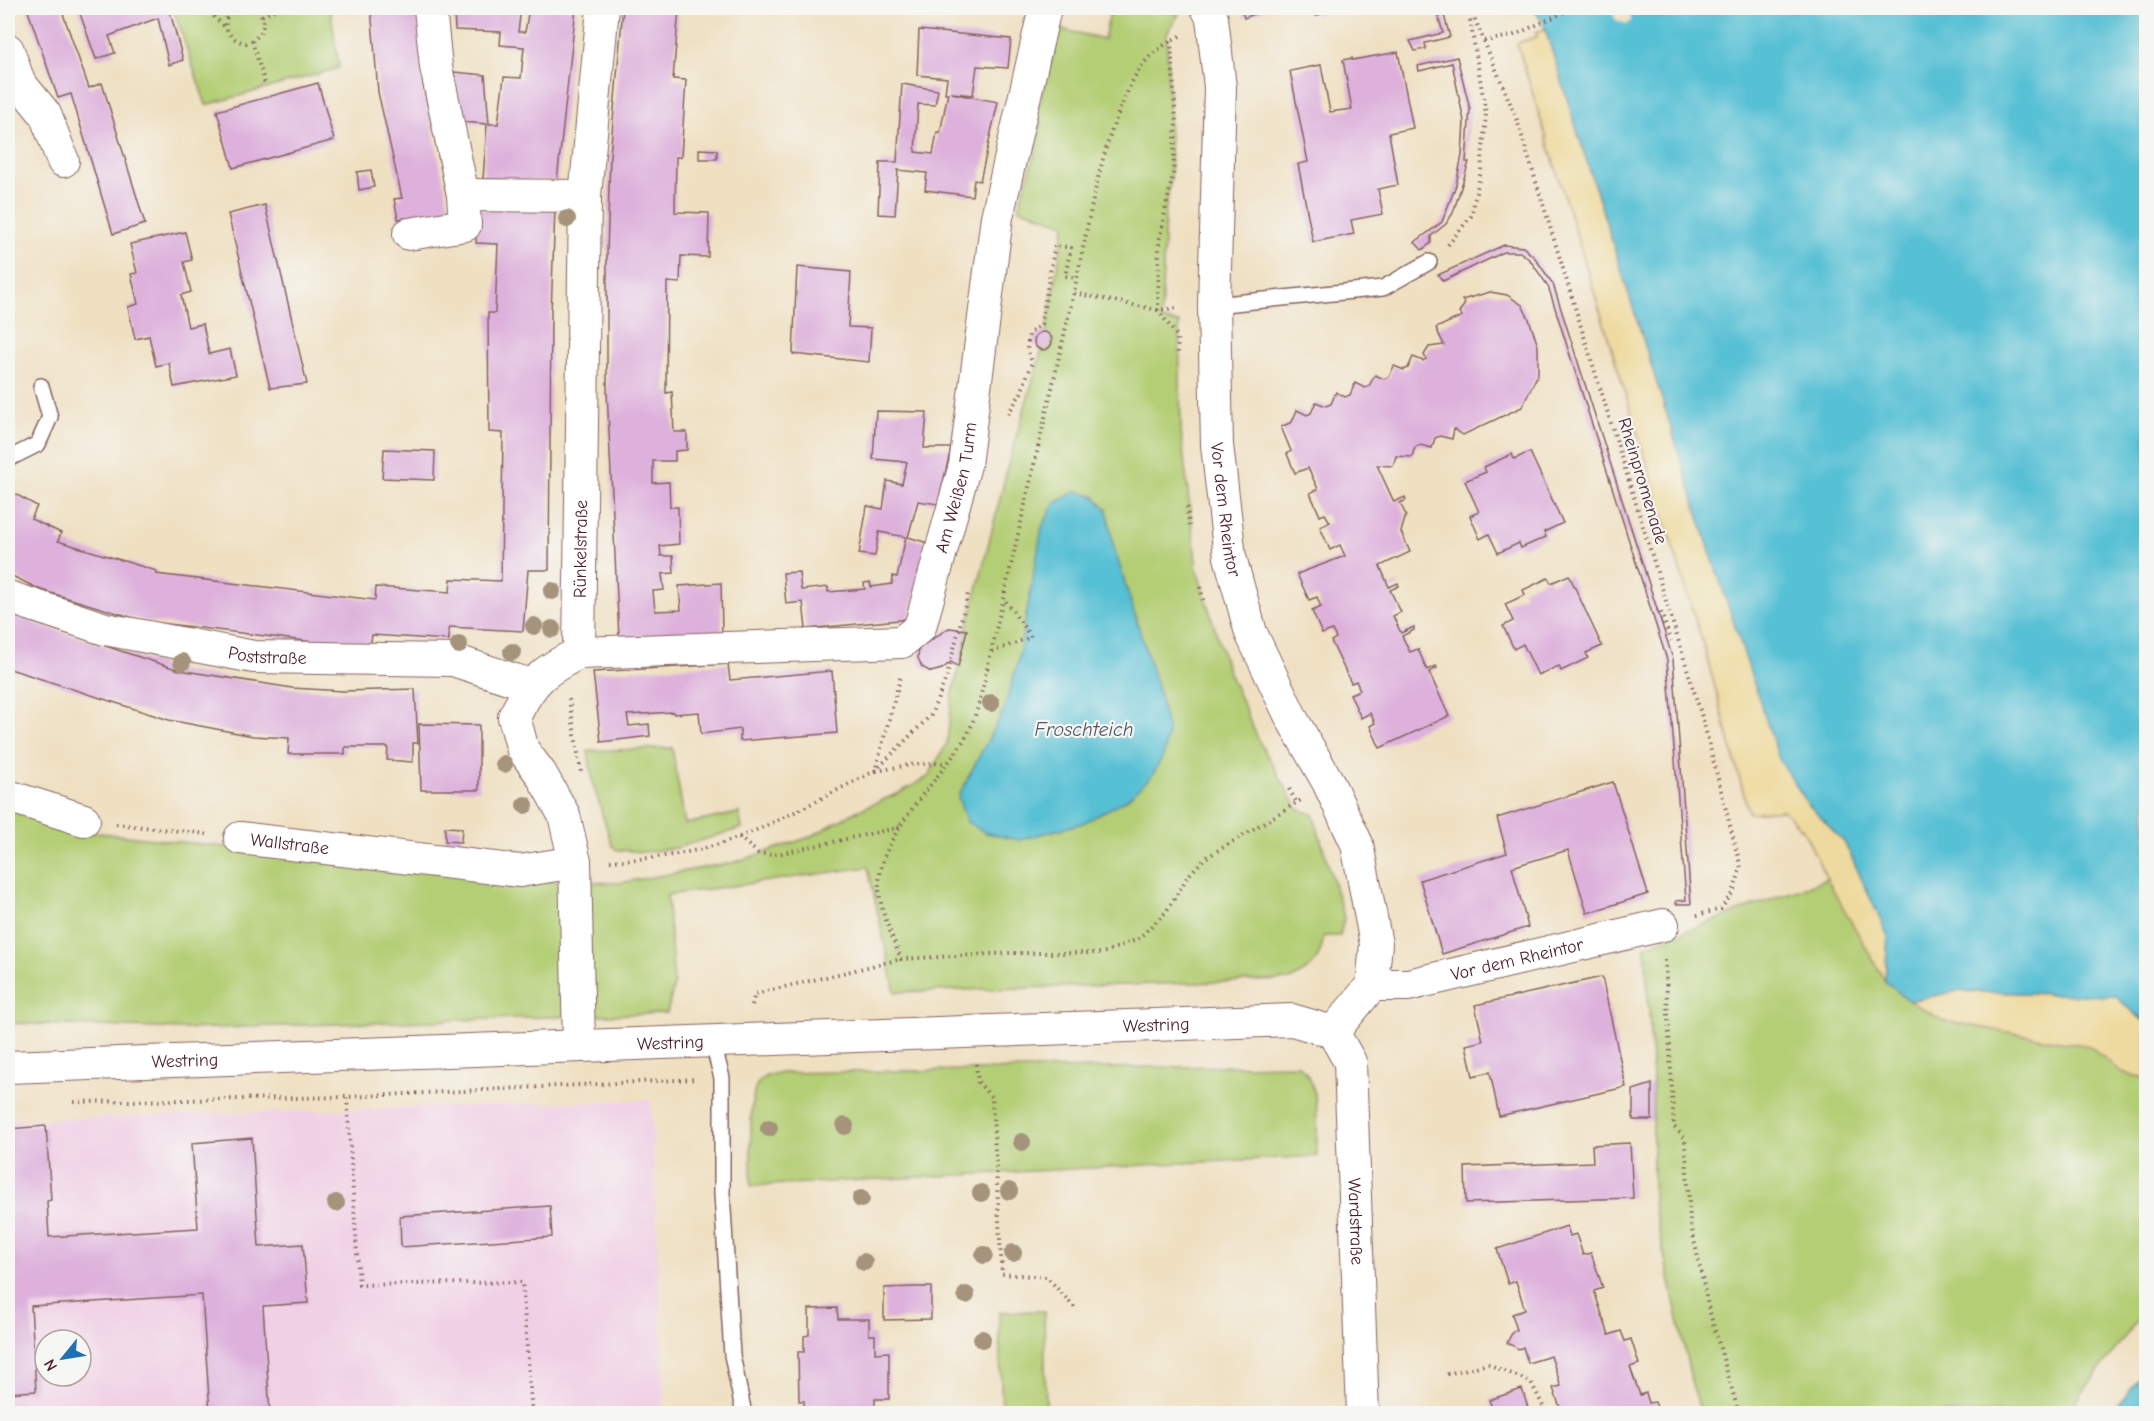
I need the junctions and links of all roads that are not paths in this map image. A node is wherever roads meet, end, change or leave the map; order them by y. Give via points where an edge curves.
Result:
1 (430, 8) edge
2 (603, 8) edge
3 (1045, 8) edge
4 (1210, 13) edge
5 (8, 50) edge
6 (13, 85) edge
7 (63, 161) dead end
8 (463, 195) junction
9 (585, 196) junction
10 (409, 234) dead end
11 (1429, 262) road end
12 (1214, 305) junction
13 (40, 386) dead end
14 (8, 459) edge
15 (8, 597) edge
16 (579, 653) junction
17 (530, 685) junction
18 (8, 796) edge
19 (84, 820) road end
20 (240, 838) road end
21 (575, 862) junction
22 (1663, 925) road end
23 (1372, 985) junction
24 (1333, 1032) junction
25 (712, 1040) junction
26 (579, 1045) junction
27 (8, 1067) edge
28 (744, 1413) edge
29 (1363, 1413) edge

1 - 8 street via 436,68
2 - 9 street, Rünkelstraße
3 - 16 street, Am Weißen Turm via 997,217 965,465 920,627 902,642
4 - 12 street, Vor dem Rheintor via 1220,87
5 - 6 street
6 - 7 street via 45,114
8 - 9 street
8 - 10 street via 465,225
9 - 16 street, Rünkelstraße
11 - 12 lane via 1383,288
12 - 23 street, Vor dem Rheintor via 1217,445 1230,557 1251,633 1357,844 1376,944
13 - 14 lane via 50,417 38,444
15 - 17 street, Poststraße via 105,629 254,657 453,660
16 - 17 street via 550,668
17 - 21 street via 514,717 523,750 564,815
18 - 19 street
20 - 21 street, Wallstraße via 520,871
21 - 26 street
22 - 23 street, Vor dem Rheintor via 1408,985
23 - 24 street
24 - 25 street, Westring via 1292,1020
24 - 29 street, Wardstraße via 1350,1062
25 - 26 street, Westring
25 - 28 lane via 722,1078 722,1193 732,1355
26 - 27 street, Westring

